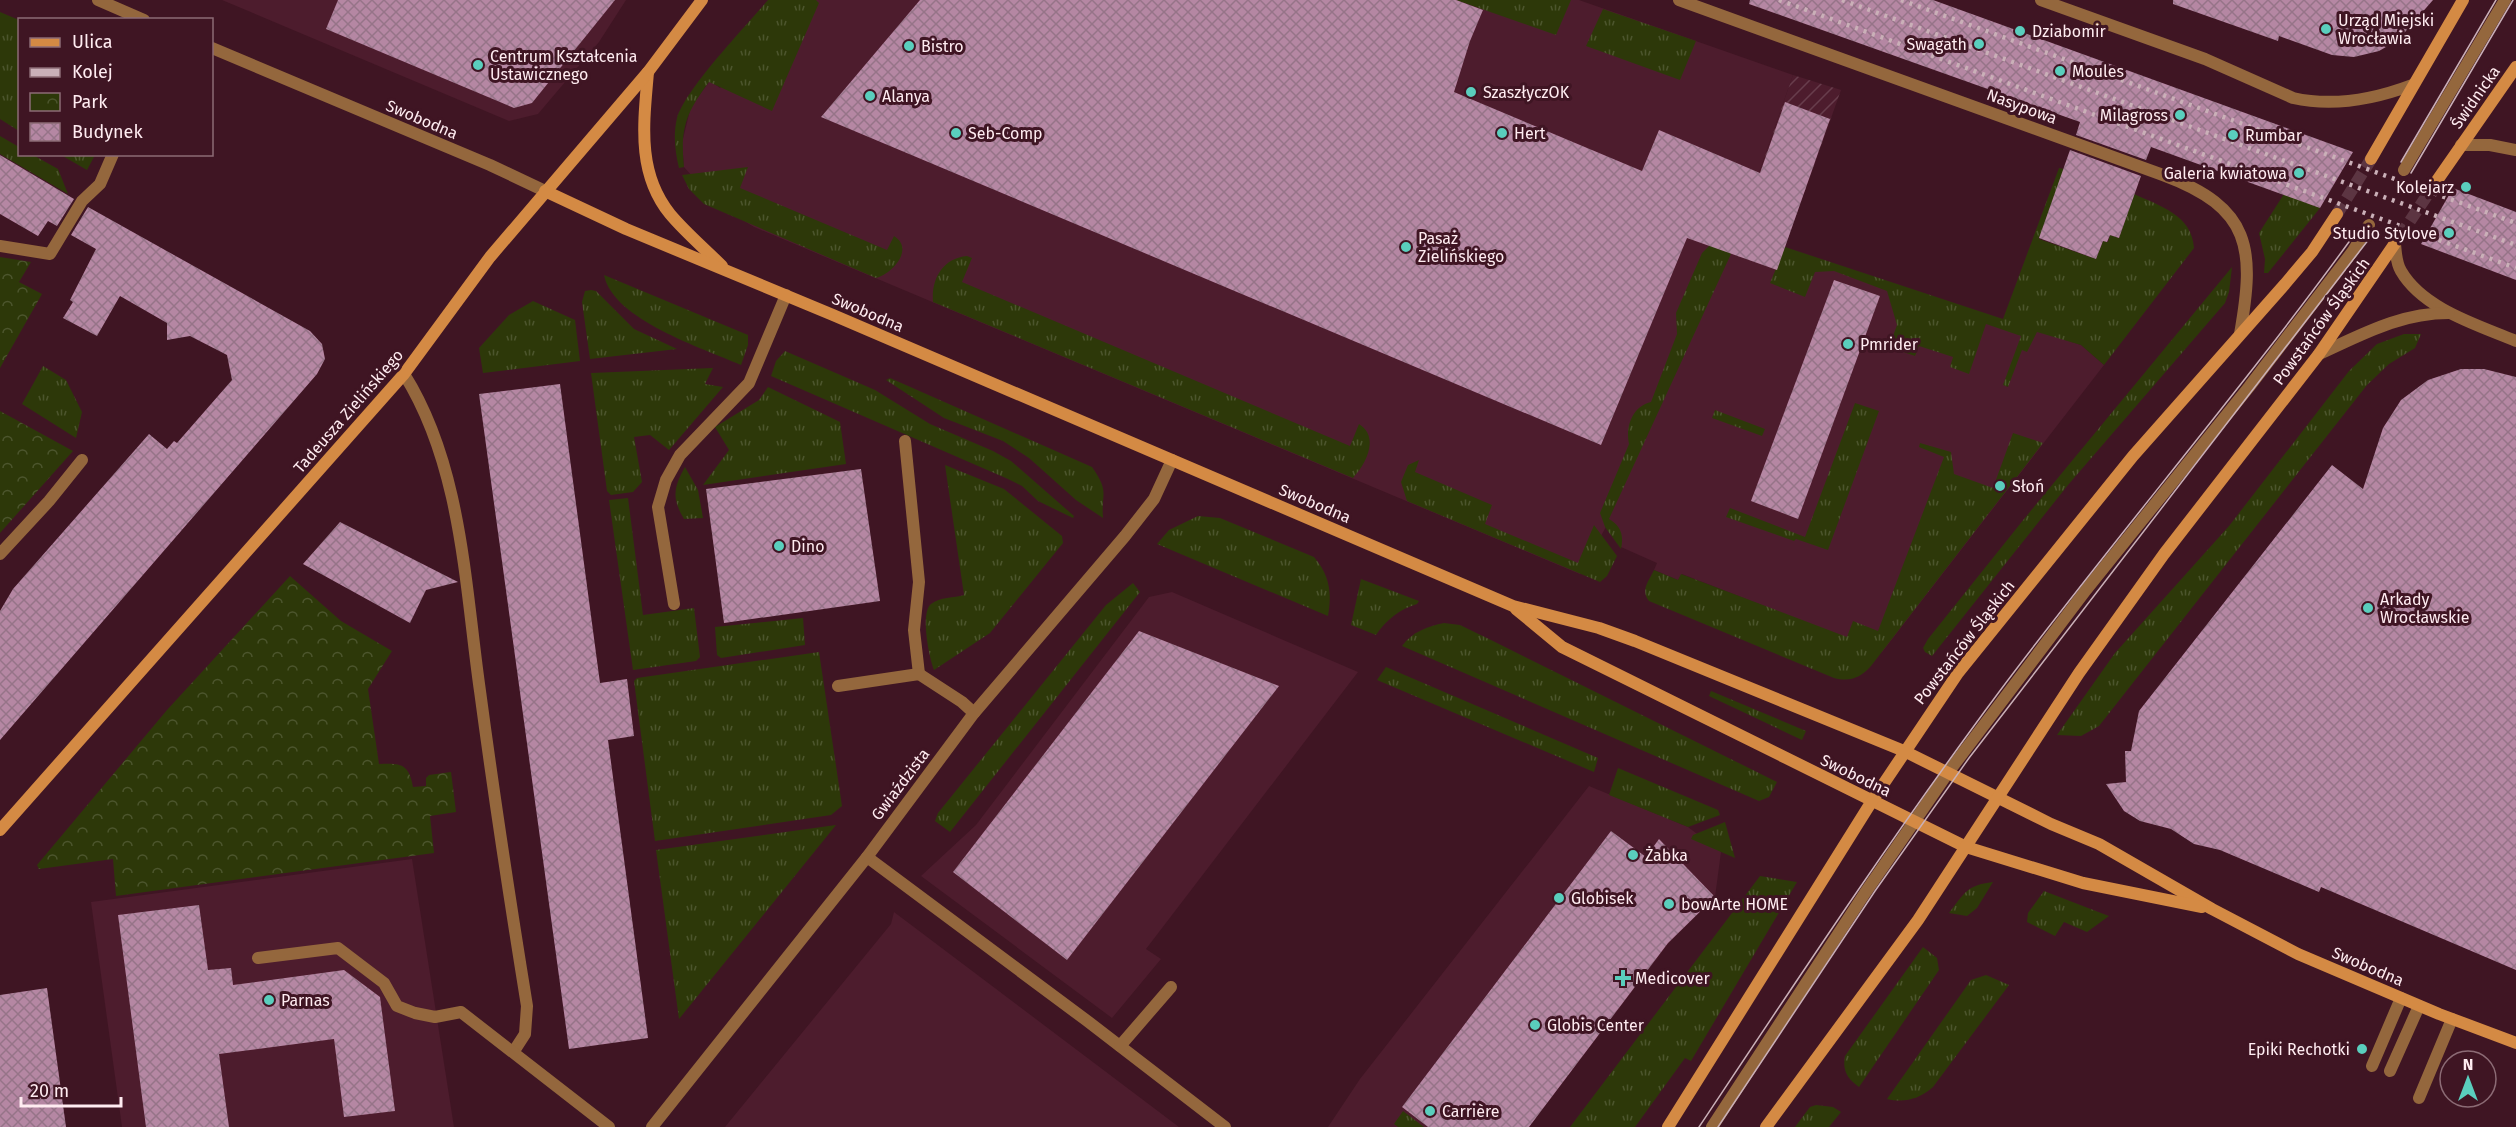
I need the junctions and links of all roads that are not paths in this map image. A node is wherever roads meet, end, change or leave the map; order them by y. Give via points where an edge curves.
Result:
1 (98, 0) edge
2 (702, 0) edge
3 (1682, 0) edge
4 (2041, 0) edge
5 (2463, 0) edge
6 (2505, 0) edge
7 (139, 18) edge
8 (213, 48) edge
9 (2516, 67) edge
10 (648, 72) junction
11 (2412, 85) junction
12 (2461, 145) junction
13 (2513, 149) edge
14 (112, 156) edge
15 (2371, 159) tunnel mouth
16 (2404, 170) dead end
17 (2436, 182) tunnel mouth
18 (545, 191) junction
19 (2337, 214) tunnel mouth
20 (2369, 225) dead end
21 (0, 246) edge
22 (727, 271) junction
23 (786, 295) junction
24 (2449, 313) junction
25 (2240, 334) junction
26 (2516, 341) edge
27 (2319, 354) junction
28 (404, 374) junction
29 (905, 441) dead end
30 (82, 460) dead end
31 (1172, 460) junction
32 (0, 554) edge
33 (674, 604) dead end
34 (1513, 606) junction
35 (919, 674) junction
36 (838, 686) dead end
37 (974, 713) junction
38 (1904, 752) junction
39 (1947, 774) junction
40 (1998, 799) junction
41 (1872, 801) junction
42 (1914, 821) junction
43 (0, 830) edge
44 (1966, 847) junction
45 (867, 857) junction
46 (2212, 909) junction
47 (258, 958) dead end
48 (1171, 987) dead end
49 (2401, 998) junction
50 (2420, 1006) junction
51 (2452, 1019) junction
52 (2516, 1043) edge
53 (1120, 1046) junction
54 (514, 1051) junction
55 (2372, 1066) dead end
56 (2390, 1071) dead end
57 (2419, 1098) dead end
58 (609, 1127) edge
59 (652, 1127) edge
60 (1225, 1127) edge
61 (1668, 1127) edge
62 (1712, 1127) edge
63 (1766, 1127) edge

1 - 7 street
2 - 10 street, Tadeusza Zielińskiego
3 - 25 street, Nasypowa via 2202,192 2231,215 2246,250 2246,302
4 - 11 street via 2205,59 2293,98 2373,98
5 - 11 street
6 - 16 street
8 - 18 street, Swobodna
9 - 12 street, Świdnicka
10 - 18 street, Tadeusza Zielińskiego
10 - 22 street via 643,134 651,182 670,214
11 - 15 street
12 - 13 street
12 - 17 street
14 - 21 street via 100,184 82,201 50,254
18 - 22 street, Swobodna
18 - 28 street, Tadeusza Zielińskiego via 490,257
19 - 25 street, Powstańców Śląskich via 2305,260
20 - 39 street via 2249,387 2086,590
22 - 23 street, Swobodna
23 - 31 street, Swobodna
23 - 33 street via 749,383 680,455 666,480 658,507
24 - 26 street
24 - 27 street via 2410,316
24 - 27 street, Powstańców Śląskich via 2402,272 2397,263 2398,240
25 - 38 street, Powstańców Śląskich via 2118,474 1958,673
27 - 40 street, Powstańców Śląskich via 2164,554 2042,727
28 - 43 street, Tadeusza Zielińskiego
28 - 54 street via 423,408 448,476 470,608 527,1006 525,1034
29 - 35 street via 920,582 914,630
30 - 32 street
31 - 34 street, Swobodna
31 - 37 street, Gwiaździsta via 1154,499
34 - 38 street, Swobodna via 1635,640
34 - 41 street, Swobodna via 1562,647
35 - 36 street
35 - 37 street
37 - 45 street, Gwiaździsta
38 - 39 street, Swobodna
38 - 41 street, Powstańców Śląskich
39 - 40 street, Swobodna
39 - 42 street
40 - 44 street, Powstańców Śląskich
40 - 46 street, Swobodna via 2099,844
41 - 42 street, Swobodna
41 - 61 street, Powstańców Śląskich
42 - 44 street, Swobodna
42 - 62 street
44 - 46 street, Swobodna via 2083,883
44 - 63 street, Powstańców Śląskich via 1918,920
45 - 53 street
45 - 59 street, Gwiaździsta
46 - 49 street, Swobodna via 2298,954
47 - 54 street via 338,948 384,983 397,1006 435,1017 461,1012
48 - 53 street
49 - 50 street, Swobodna
49 - 55 street
50 - 51 street, Swobodna
50 - 56 street
51 - 52 street, Swobodna
51 - 57 street
53 - 60 street
54 - 58 street

